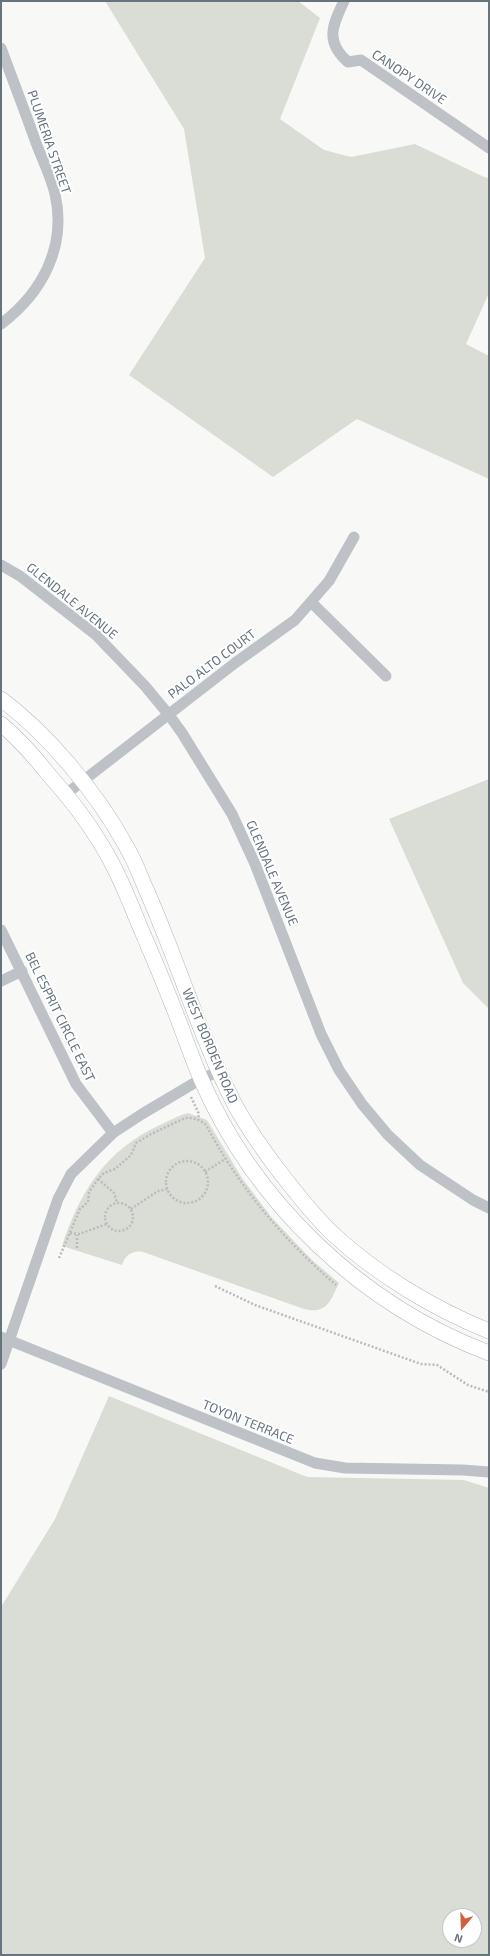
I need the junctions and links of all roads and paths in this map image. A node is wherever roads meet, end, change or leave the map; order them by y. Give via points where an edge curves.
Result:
1 (344, 1) edge
2 (1, 48) edge
3 (489, 148) edge
4 (1, 324) edge
5 (354, 537) dead end
6 (1, 565) edge
7 (312, 603) junction
8 (386, 676) dead end
9 (1, 699) edge
10 (169, 715) junction
11 (1, 724) edge
12 (83, 781) junction
13 (66, 794) junction
14 (1, 930) edge
15 (22, 971) junction
16 (1, 981) edge
17 (220, 1071) junction
18 (201, 1079) junction
19 (113, 1133) junction
20 (225, 1160) junction
21 (205, 1172) junction
22 (98, 1179) junction
23 (168, 1189) junction
24 (117, 1203) junction
25 (489, 1208) edge
26 (131, 1209) junction
27 (107, 1224) junction
28 (70, 1233) junction
29 (77, 1235) junction
30 (77, 1248) dead end
31 (59, 1258) dead end
32 (336, 1285) dead end
33 (215, 1286) dead end
34 (489, 1331) edge
35 (5, 1339) edge
36 (489, 1353) edge
37 (1, 1364) edge
38 (489, 1392) edge
39 (489, 1472) edge

1 - 3 street, CANOPY DRIVE via 336,17 332,38 338,53 348,62 361,60
2 - 4 street, PLUMERIA STREET via 55,194 58,230 50,266 34,292
5 - 7 street, PALO ALTO COURT via 330,581
6 - 10 street, GLENDALE AVENUE via 20,576 96,635
7 - 8 street
7 - 10 street, PALO ALTO COURT via 295,620
9 - 12 main road, WEST BORDEN ROAD via 23,715
10 - 12 street, PALO ALTO COURT
10 - 25 street, GLENDALE AVENUE via 232,814 255,864 321,1034 339,1070 362,1104 388,1135 420,1165
11 - 13 main road, WEST BORDEN ROAD via 18,738
12 - 13 street, PALO ALTO COURT
12 - 17 main road, WEST BORDEN ROAD via 127,846 156,910
13 - 18 main road, WEST BORDEN ROAD via 101,843 116,870
14 - 15 street, BEL ESPRIT CIRCLE EAST
15 - 16 street
15 - 19 street, BEL ESPRIT CIRCLE EAST via 76,1084
17 - 18 street
17 - 34 main road, WEST BORDEN ROAD via 253,1136 295,1191 332,1232 373,1267 456,1318
18 - 19 street
18 - 36 main road, WEST BORDEN ROAD via 220,1118 247,1161 278,1202 314,1242 385,1300 422,1323
19 - 35 street via 71,1174 58,1199
20 - 21 path
20 - 22 path via 204,1123 187,1117 136,1143 131,1155
20 - 32 path via 266,1217
21 - 23 path via 194,1162 178,1164 168,1174
21 - 23 path via 207,1188 196,1201 179,1201
22 - 24 path via 114,1193
22 - 28 path via 89,1192 88,1202 80,1209
23 - 26 path via 158,1192
24 - 26 path via 126,1204
24 - 27 path via 106,1211
26 - 27 path via 133,1220 127,1230 115,1231
27 - 29 path
28 - 29 path
28 - 31 path
29 - 30 path
33 - 38 path via 255,1305 422,1364 437,1365 468,1385
35 - 37 street
35 - 39 street, TOYON TERRACE via 315,1463 345,1468

